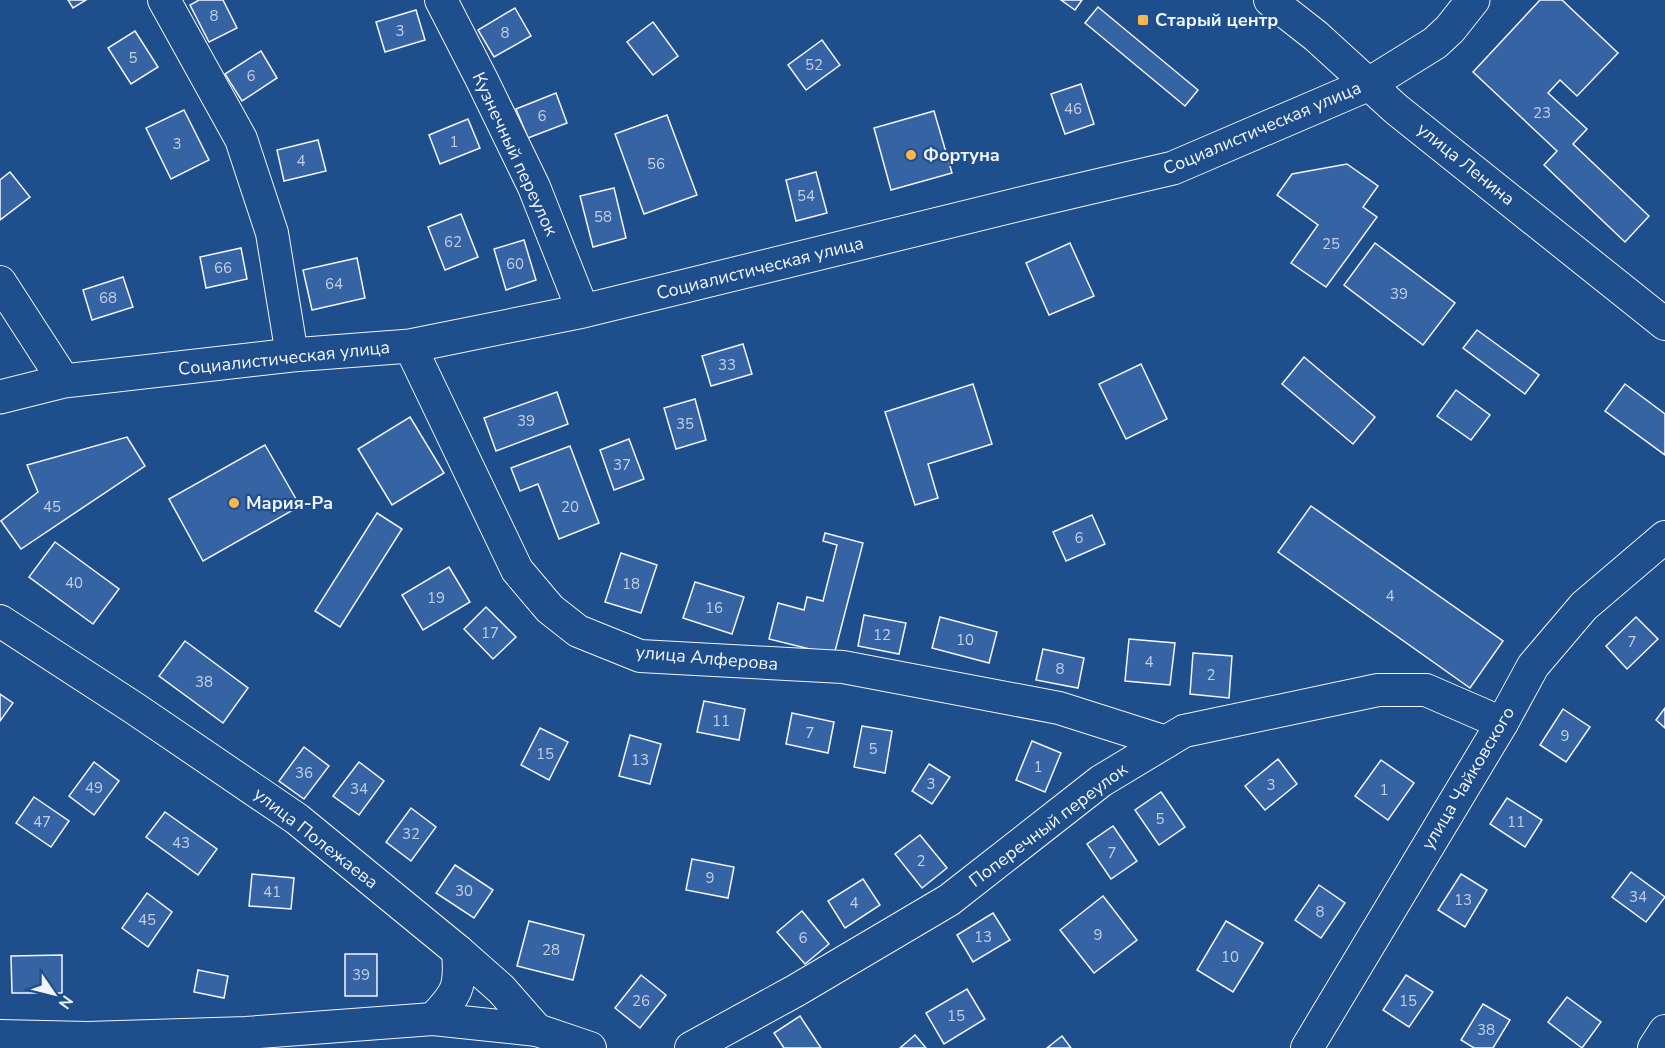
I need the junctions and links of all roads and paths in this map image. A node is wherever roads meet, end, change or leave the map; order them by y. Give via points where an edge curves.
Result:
1 (164, 0) edge
2 (441, 0) edge
3 (1270, 0) edge
4 (1473, 0) edge
5 (1369, 84) junction
6 (0, 282) edge
7 (583, 311) junction
8 (1665, 324) edge
9 (410, 346) junction
10 (292, 355) junction
11 (64, 381) junction
12 (0, 397) edge
13 (1665, 537) edge
14 (0, 621) edge
15 (1502, 723) junction
16 (1166, 742) junction
17 (458, 951) junction
18 (433, 1019) junction
19 (537, 1030) junction
20 (1665, 1031) edge
21 (0, 1036) edge
22 (88, 1043) edge
23 (590, 1048) edge
24 (691, 1048) edge
25 (1307, 1048) edge
26 (1654, 1048) edge

1 - 10 street via 241,139 272,233
2 - 7 street, Кузнечный переулок via 534,187
3 - 5 street, улица Ленина
4 - 5 main road, Социалистическая улица via 1435,42
5 - 7 main road, Социалистическая улица via 1173,168
5 - 8 street, улица Ленина
6 - 11 street
7 - 9 main road, Социалистическая улица
9 - 10 main road, Социалистическая улица
9 - 16 street, улица Алферова via 517,570 550,609 578,631 640,656 843,667 1059,708
10 - 11 main road, Социалистическая улица
11 - 12 main road, Социалистическая улица
13 - 15 street, улица Чайковского via 1584,606 1533,666
14 - 17 street, улица Полежаева via 297,819
15 - 16 street, Поперечный переулок via 1426,690 1378,690 1184,731
15 - 25 street, улица Чайковского
16 - 24 street, Поперечный переулок via 1101,782 949,900
17 - 18 street via 458,985
17 - 19 street, улица Полежаева via 501,989
18 - 19 street
18 - 22 street
19 - 23 street, улица Полежаева
20 - 26 street
21 - 22 street

